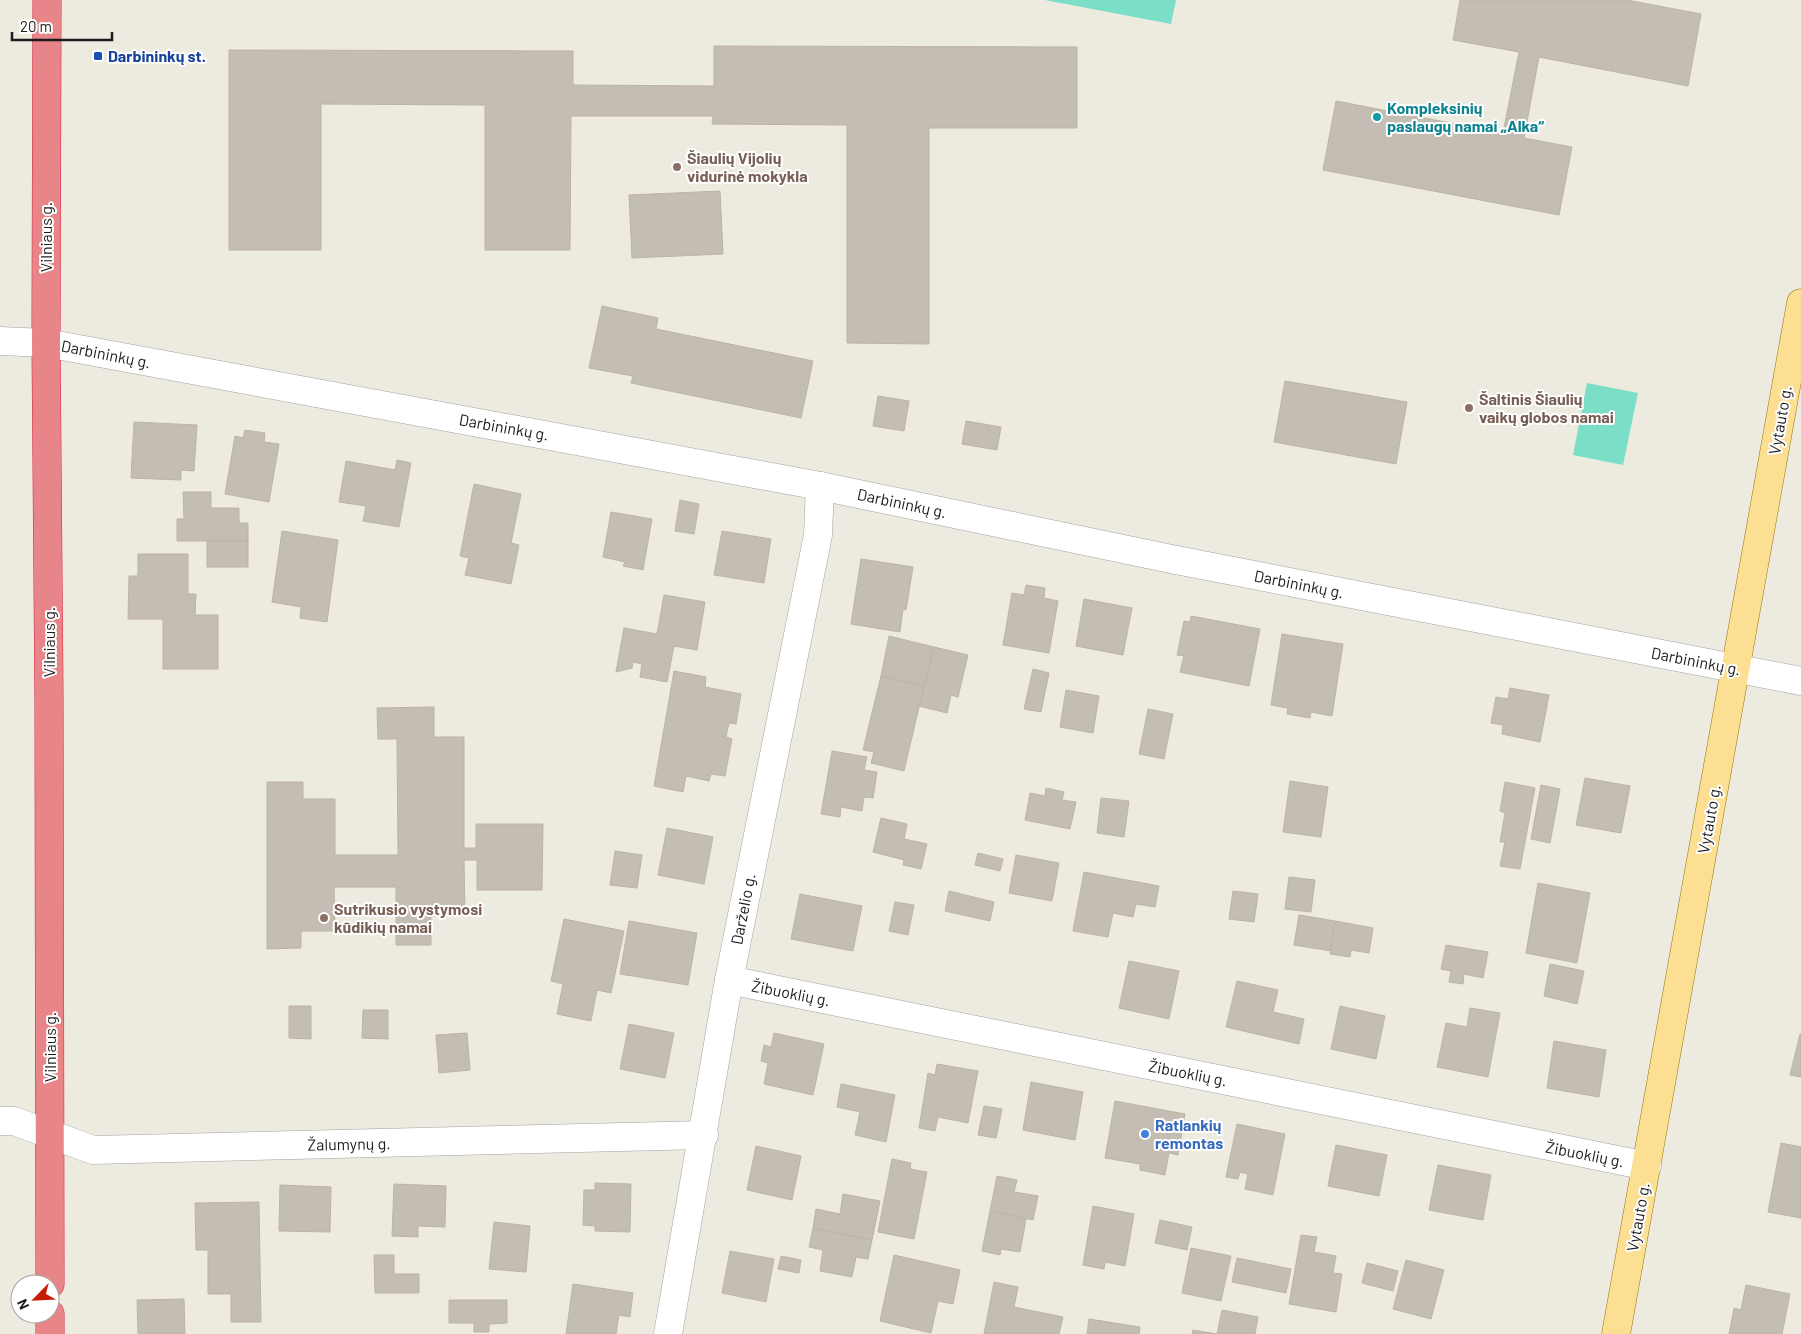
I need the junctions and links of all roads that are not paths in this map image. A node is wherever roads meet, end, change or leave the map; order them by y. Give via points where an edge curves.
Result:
1 (47, 0) edge
2 (1801, 303) edge
3 (0, 341) edge
4 (46, 343) junction
5 (820, 486) junction
6 (1736, 668) junction
7 (1801, 681) edge
8 (729, 980) junction
9 (0, 1121) edge
10 (50, 1133) junction
11 (704, 1135) junction
12 (1647, 1166) junction
13 (50, 1274) edge
14 (668, 1334) edge
15 (1616, 1334) edge

1 - 4 highway, Vilniaus g.
2 - 6 main road, Vytauto g.
3 - 4 street, Darbininkų g.
4 - 5 street, Darbininkų g.
4 - 10 highway, Vilniaus g.
5 - 6 street, Darbininkų g. via 1176,560
5 - 8 street, Darželio g. via 818,535
6 - 7 street, Darbininkų g.
6 - 12 main road, Vytauto g.
8 - 11 street, Darželio g.
8 - 12 street, Žibuoklių g.
9 - 10 street, Žalumynų g. via 14,1121
10 - 11 street, Žalumynų g. via 93,1150
10 - 13 highway, Vilniaus g.
11 - 14 street, Darželio g.
12 - 15 main road, Vytauto g.

